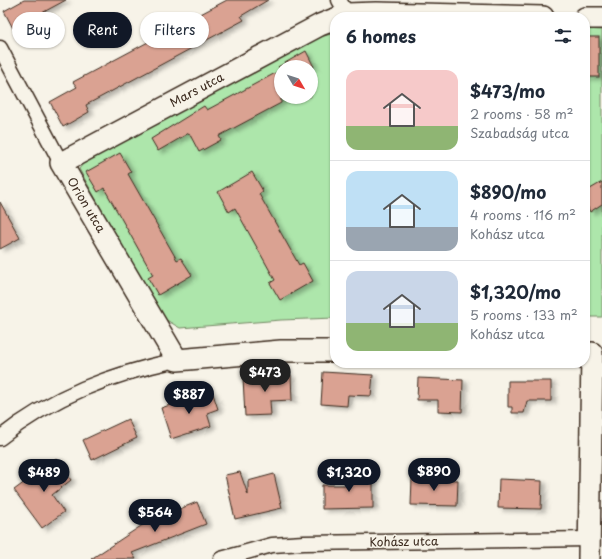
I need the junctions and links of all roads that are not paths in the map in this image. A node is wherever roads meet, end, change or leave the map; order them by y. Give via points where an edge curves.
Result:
1 (330, 18) edge
2 (590, 18) edge
3 (602, 18) edge
4 (0, 48) edge
5 (61, 163) junction
6 (330, 351) edge
7 (593, 353) edge
8 (177, 360) junction
9 (0, 438) edge
10 (589, 549) edge
11 (221, 559) edge

1 - 5 street, Mars utca
2 - 3 street
4 - 5 street, Orion utca
5 - 8 street, Orion utca
6 - 8 street via 281,351
7 - 10 street
8 - 9 street via 135,369 69,393 34,413
10 - 11 street, Kohász utca via 304,543 272,545

